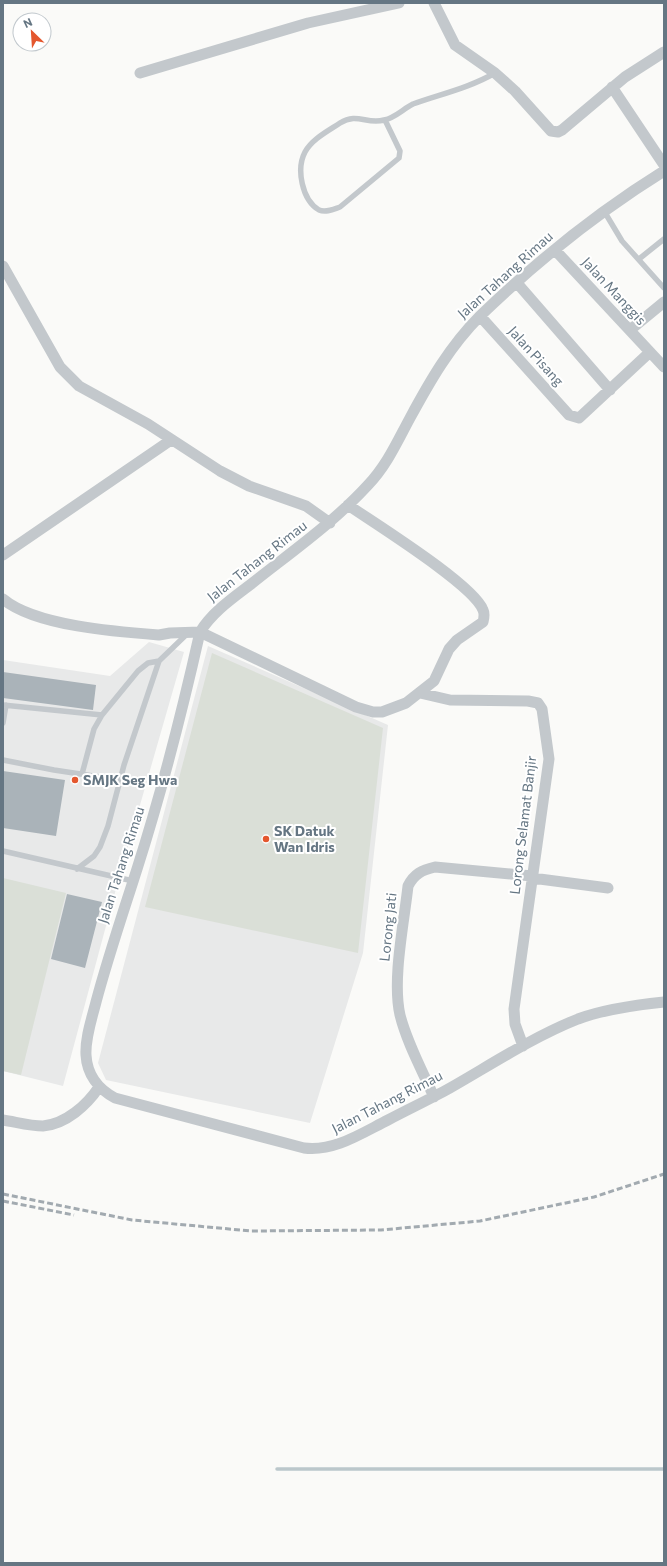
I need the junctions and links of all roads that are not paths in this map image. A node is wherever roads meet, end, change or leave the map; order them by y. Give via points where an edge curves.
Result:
1 (399, 3) edge
2 (434, 3) edge
3 (664, 52) edge
4 (140, 73) dead end
5 (495, 73) junction
6 (612, 87) junction
7 (385, 120) junction
8 (664, 165) edge
9 (664, 172) edge
10 (603, 211) junction
11 (664, 239) edge
12 (555, 250) junction
13 (640, 259) junction
14 (3, 266) edge
15 (517, 282) junction
16 (664, 288) edge
17 (664, 302) edge
18 (480, 316) junction
19 (630, 330) junction
20 (650, 352) junction
21 (664, 367) edge
22 (610, 390) junction
23 (172, 440) junction
24 (348, 505) junction
25 (330, 522) junction
26 (3, 555) edge
27 (5, 604) edge
28 (188, 632) junction
29 (200, 632) junction
30 (159, 661) junction
31 (420, 693) junction
32 (4, 705) edge
33 (102, 715) junction
34 (3, 723) edge
35 (3, 760) edge
36 (82, 774) junction
37 (120, 780) junction
38 (3, 851) edge
39 (77, 869) junction
40 (532, 877) junction
41 (133, 881) junction
42 (608, 888) dead end
43 (664, 1002) edge
44 (523, 1046) junction
45 (99, 1087) junction
46 (434, 1097) junction
47 (3, 1120) edge

1 - 4 street via 308,23
2 - 5 street via 455,46
3 - 6 street
5 - 6 street via 554,132 562,130
5 - 7 lane via 462,89 413,105
6 - 8 street
7 - 7 lane via 400,151 399,158 340,207 328,211 320,210 306,193 301,178 305,152 321,136 348,119 357,117 374,122
9 - 10 street, Jalan Tahang Rimau
10 - 12 street, Jalan Tahang Rimau
10 - 13 lane via 622,241
11 - 13 lane
12 - 15 street, Jalan Tahang Rimau
12 - 19 street, Jalan Manggis
13 - 16 lane
14 - 23 street via 55,359 68,376 79,386
15 - 18 street, Jalan Tahang Rimau
15 - 22 street
17 - 19 street
18 - 22 street, Jalan Pisang via 569,416 580,418
18 - 24 street, Jalan Tahang Rimau via 453,346 437,370 390,458
19 - 20 street, Jalan Manggis
20 - 21 street, Jalan Manggis
20 - 22 street
23 - 25 street via 220,471 249,486 306,506
23 - 26 street
24 - 25 street, Jalan Tahang Rimau
24 - 31 street via 439,568 477,600 483,610 483,622 453,644 438,674
25 - 29 street, Jalan Tahang Rimau via 215,613
27 - 28 street via 73,626 159,635
28 - 29 street
28 - 30 lane
29 - 31 street via 356,707 373,712 392,709
29 - 41 street, Jalan Tahang Rimau via 176,736
30 - 33 lane via 148,663 138,671
30 - 37 lane
31 - 40 street, Lorong Selamat Banjir via 450,700 528,701 538,703 542,709 548,759
32 - 33 lane
32 - 34 lane
33 - 36 lane via 94,729
35 - 36 lane
36 - 37 lane
37 - 39 lane via 100,847 94,856
38 - 39 lane
39 - 41 lane
40 - 42 street, Lorong Jati
40 - 44 street, Lorong Selamat Banjir via 514,1009 514,1024
40 - 46 street, Lorong Jati via 435,867 417,874 408,886 397,996 405,1030
41 - 45 street, Jalan Tahang Rimau via 106,963 86,1046 87,1064
43 - 44 street, Jalan Tahang Rimau via 636,1005 578,1019
44 - 46 street, Jalan Tahang Rimau
45 - 46 street, Jalan Tahang Rimau via 110,1095 128,1102 316,1150 329,1148
45 - 47 street via 92,1097 61,1121 43,1126

